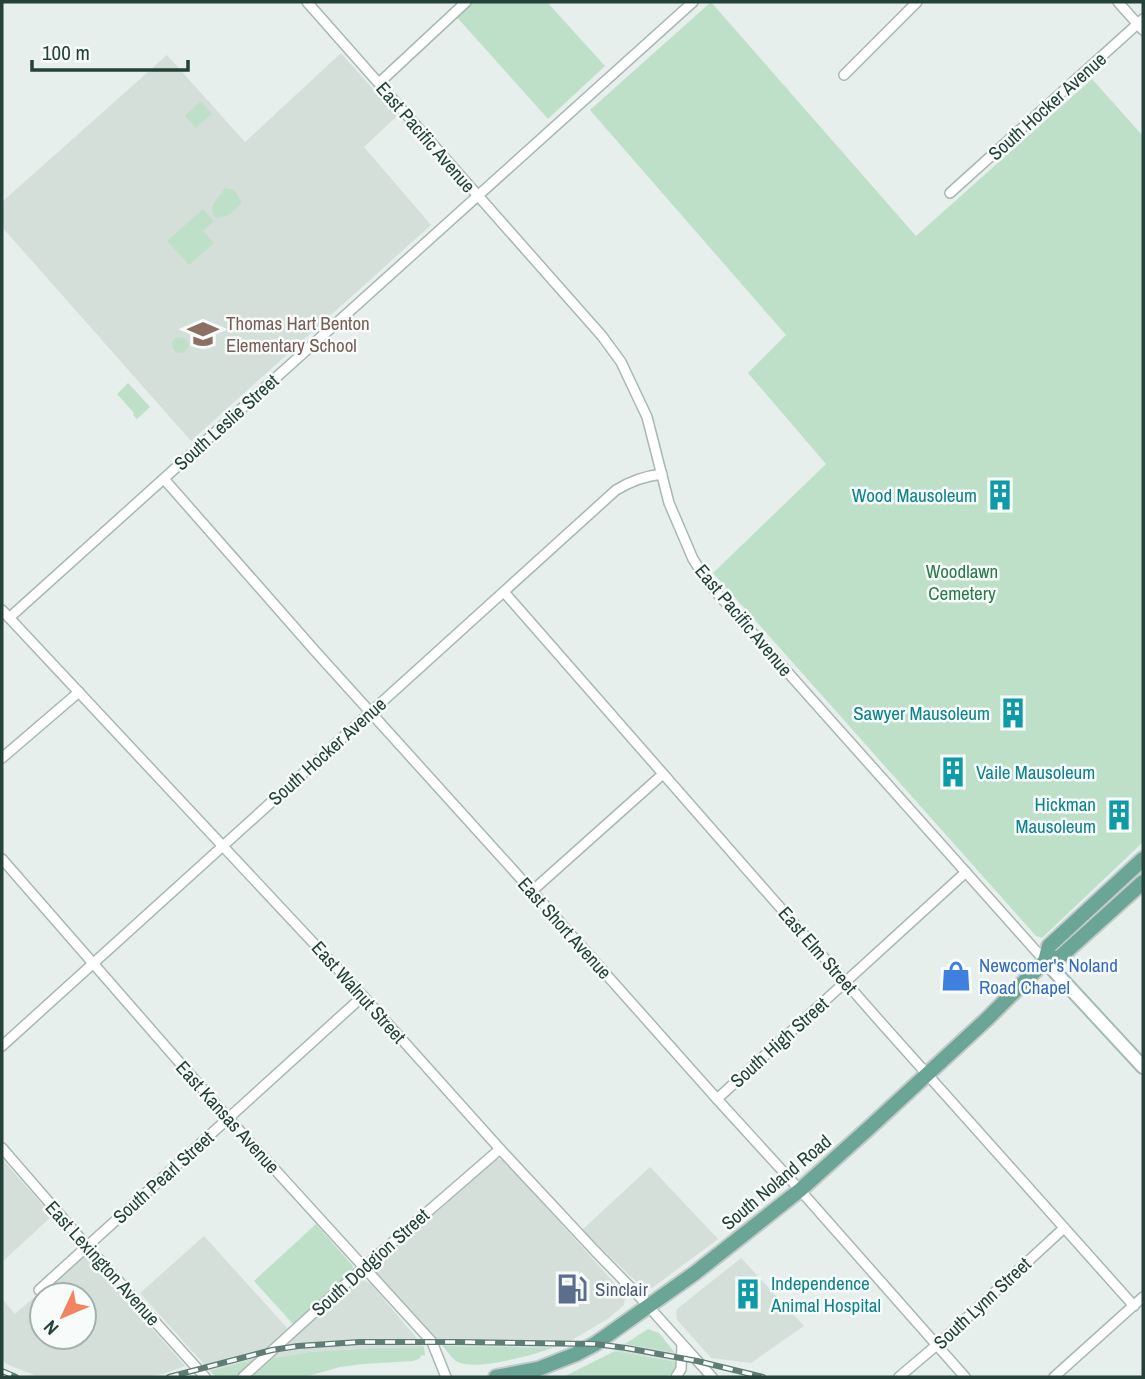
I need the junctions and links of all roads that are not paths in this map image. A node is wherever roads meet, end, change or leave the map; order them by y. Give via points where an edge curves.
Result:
1 (307, 2) edge
2 (466, 2) edge
3 (693, 2) edge
4 (917, 2) edge
5 (1118, 2) edge
6 (1142, 25) edge
7 (844, 75) dead end
8 (379, 83) junction
9 (950, 193) dead end
10 (478, 195) junction
11 (662, 474) junction
12 (164, 479) junction
13 (504, 592) junction
14 (2, 610) edge
15 (9, 618) junction
16 (79, 692) junction
17 (371, 712) junction
18 (2, 758) edge
19 (663, 774) junction
20 (223, 845) junction
21 (2, 859) edge
22 (1143, 859) edge
23 (966, 872) junction
24 (1143, 882) edge
25 (532, 891) junction
26 (1045, 961) junction
27 (92, 964) junction
28 (846, 982) junction
29 (363, 996) junction
30 (2, 1046) edge
31 (1143, 1067) edge
32 (926, 1074) junction
33 (717, 1099) junction
34 (228, 1118) junction
35 (2, 1148) edge
36 (499, 1149) junction
37 (800, 1190) junction
38 (1064, 1228) junction
39 (86, 1245) junction
40 (363, 1267) junction
41 (48, 1281) edge
42 (1143, 1297) edge
43 (1134, 1306) junction
44 (649, 1307) junction
45 (682, 1344) junction
46 (937, 1345) junction
47 (205, 1377) edge
48 (243, 1377) edge
49 (446, 1377) edge
50 (496, 1377) edge
51 (676, 1377) edge
52 (712, 1377) edge
53 (899, 1377) edge
54 (965, 1377) edge
55 (1054, 1377) edge

1 - 8 street, East Pacific Avenue
2 - 8 street
3 - 10 street, South Leslie Street
4 - 7 street
5 - 6 street
6 - 9 street, South Hocker Avenue
8 - 10 street, East Pacific Avenue
10 - 11 street, East Pacific Avenue via 621,362 647,417
10 - 12 street, South Leslie Street
11 - 13 street, South Hocker Avenue via 636,479 616,490
11 - 23 street, East Pacific Avenue via 668,503 692,559 709,584
12 - 15 street, South Leslie Street
12 - 17 street, East Short Avenue
13 - 17 street, South Hocker Avenue
13 - 19 street, East Elm Street
14 - 15 street, East Walnut Street
15 - 16 street, East Walnut Street
16 - 18 street
16 - 20 street, East Walnut Street
17 - 20 street, South Hocker Avenue
17 - 25 street, East Short Avenue
19 - 25 street
19 - 28 street, East Elm Street
20 - 27 street, South Hocker Avenue
20 - 29 street, East Walnut Street
21 - 27 street, East Kansas Avenue
22 - 26 main road, South Noland Road via 1049,946
23 - 26 street, East Pacific Avenue
23 - 28 street, South High Street
24 - 26 main road, South Noland Road via 1060,957
25 - 33 street, East Short Avenue
26 - 31 street, East Pacific Avenue
26 - 32 main road, South Noland Road
27 - 30 street, South Hocker Avenue
27 - 34 street, East Kansas Avenue
28 - 32 street, East Elm Street
28 - 33 street, South High Street
29 - 34 street, South Pearl Street
29 - 36 street, East Walnut Street
32 - 37 main road, South Noland Road
32 - 38 street, East Elm Street
33 - 37 street, East Short Avenue
34 - 39 street, South Pearl Street
34 - 40 street, East Kansas Avenue
35 - 39 street, East Lexington Avenue
36 - 40 street, South Dodgion Street
36 - 44 street, East Walnut Street
37 - 44 main road, South Noland Road
37 - 46 street, East Short Avenue
38 - 43 street, East Elm Street
38 - 46 street, South Lynn Street
39 - 41 street, South Pearl Street
39 - 47 street, East Lexington Avenue
40 - 48 street, South Dodgion Street
40 - 49 street, East Kansas Avenue via 432,1342
42 - 43 street
43 - 55 street
44 - 45 street, East Walnut Street
44 - 50 main road, South Noland Road via 576,1354 538,1369
45 - 51 street
45 - 52 street, East Walnut Street
46 - 53 street, South Lynn Street
46 - 54 street, East Short Avenue

